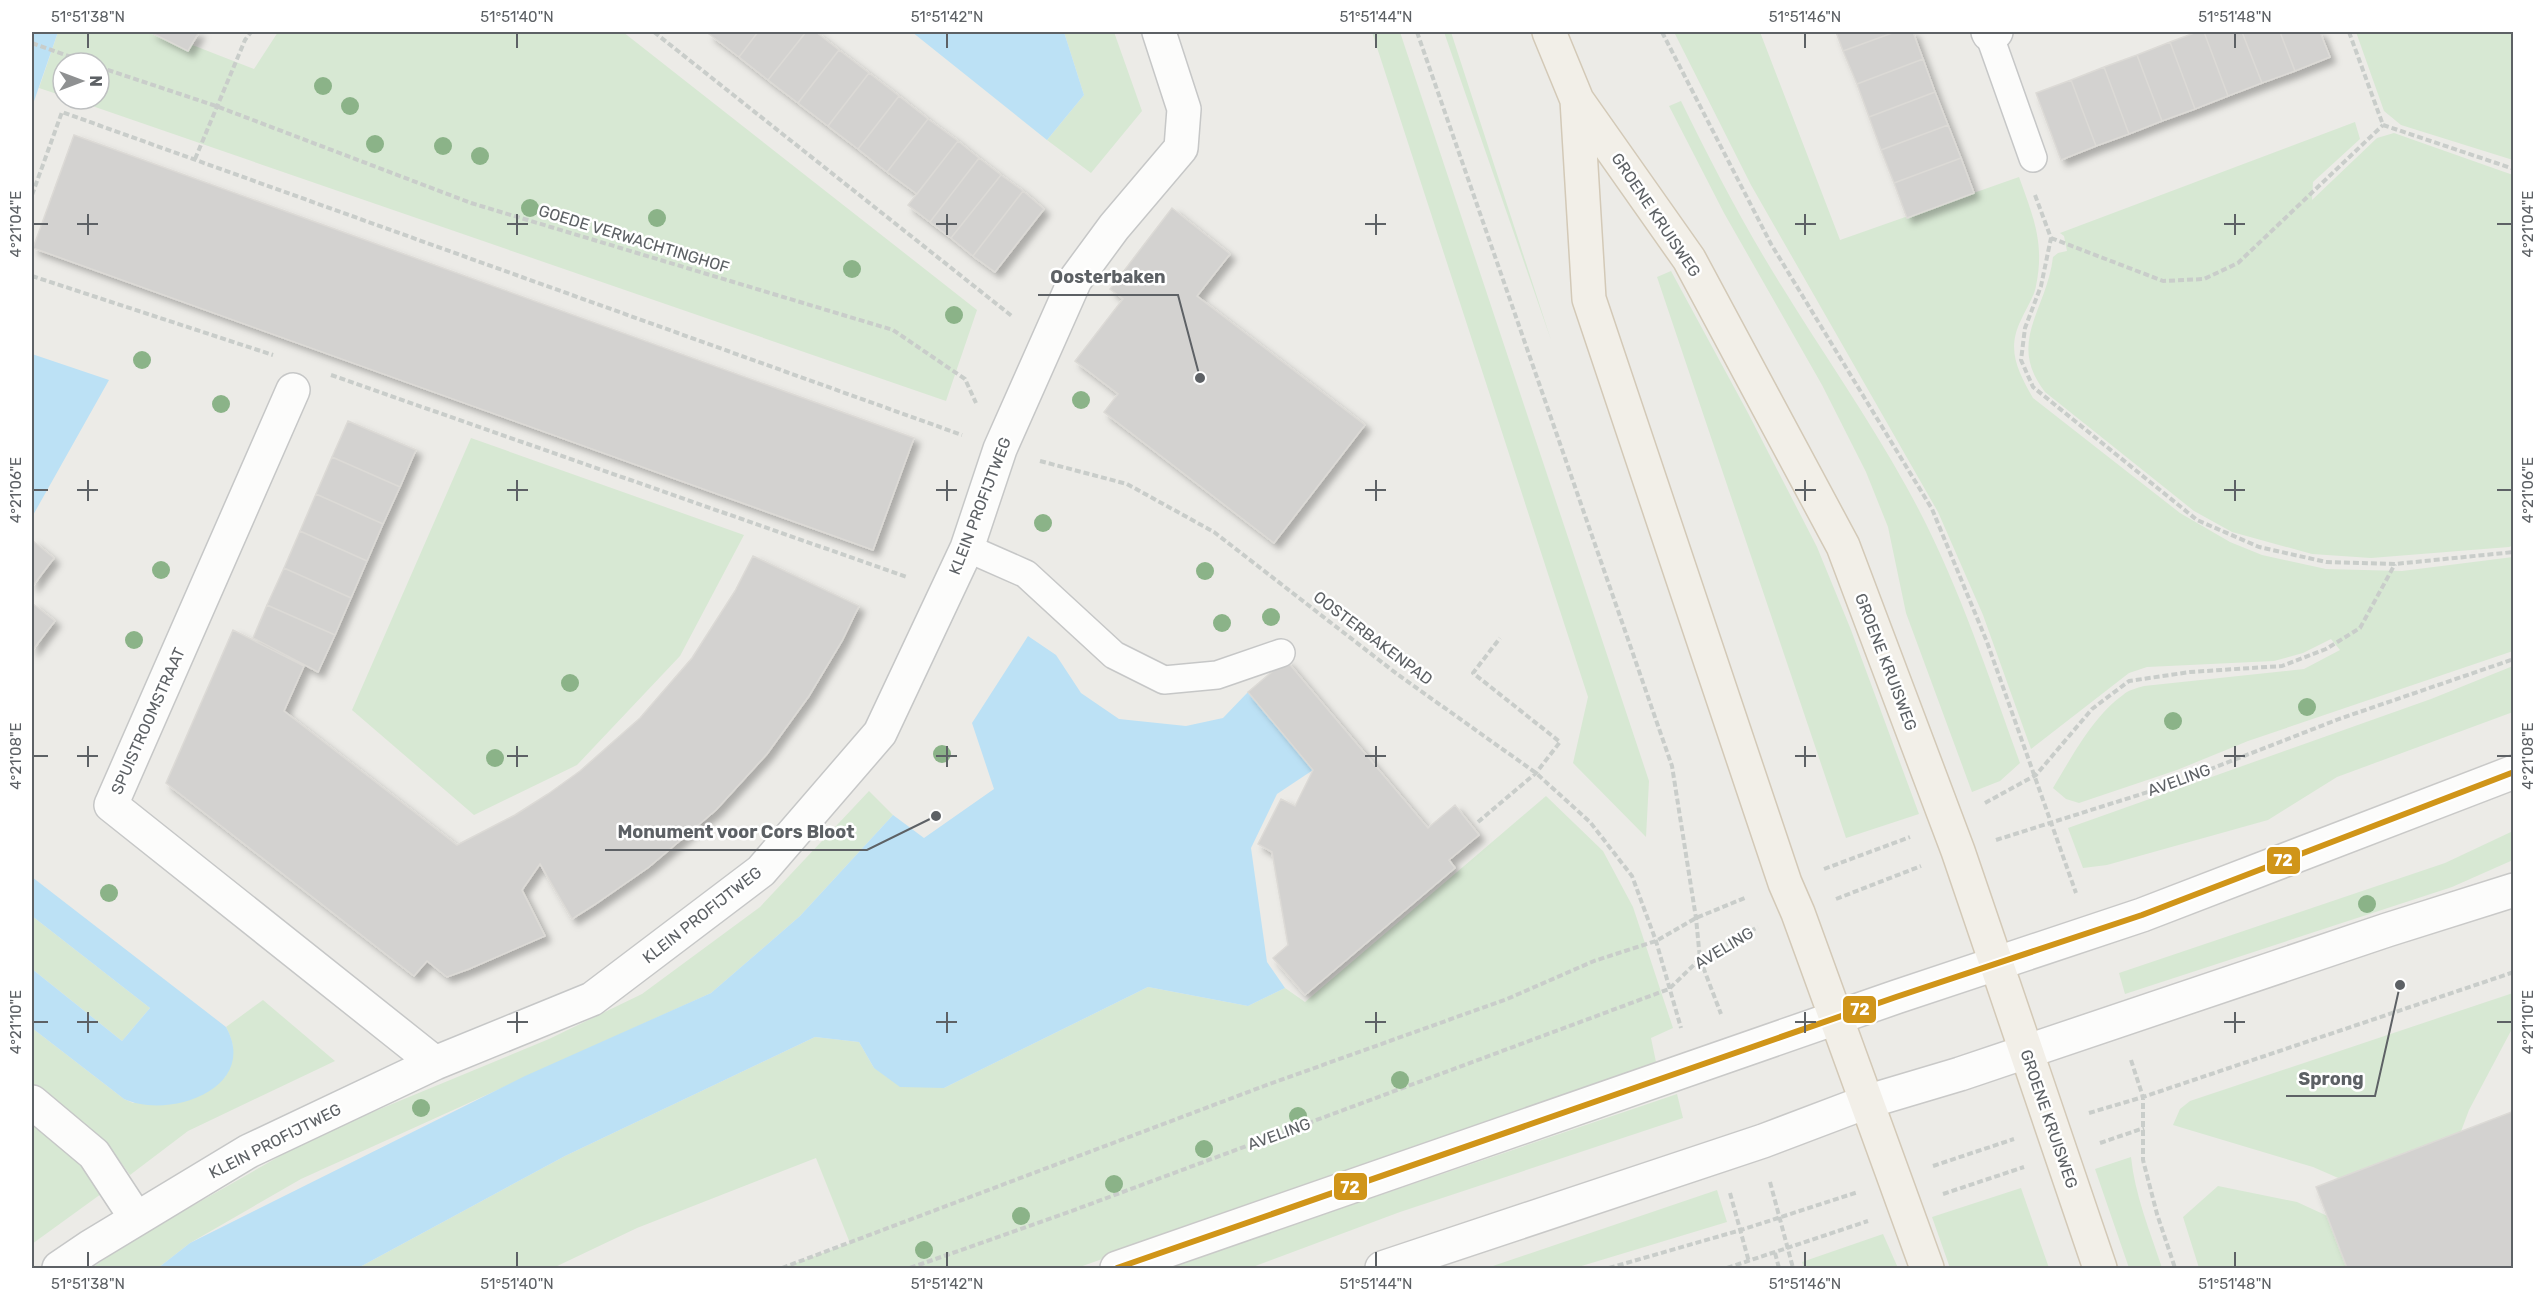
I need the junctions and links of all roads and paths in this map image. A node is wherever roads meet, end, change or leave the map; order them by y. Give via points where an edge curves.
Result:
1 (251, 32) edge
2 (654, 32) edge
3 (1159, 32) edge
4 (1418, 32) edge
5 (1549, 32) edge
6 (1662, 32) edge
7 (1991, 32) edge
8 (2349, 32) edge
9 (32, 43) edge
10 (54, 51) edge
11 (111, 71) edge
12 (1578, 99) junction
13 (216, 106) junction
14 (2383, 125) junction
15 (2033, 158) joint
16 (195, 159) junction
17 (2514, 169) edge
18 (32, 195) edge
19 (2050, 238) junction
20 (32, 276) edge
21 (1046, 345) junction
22 (297, 377) junction
23 (1000, 449) junction
24 (967, 548) junction
25 (2514, 552) edge
26 (2395, 564) junction
27 (948, 591) junction
28 (1500, 638) dead end
29 (1281, 653) dead end
30 (2514, 659) edge
31 (2514, 772) edge
32 (1536, 773) junction
33 (2036, 775) junction
34 (1478, 822) dead end
35 (2052, 823) junction
36 (1953, 837) junction
37 (1785, 883) junction
38 (2514, 890) edge
39 (1798, 913) junction
40 (1696, 918) junction
41 (1656, 941) junction
42 (1700, 959) junction
43 (1996, 964) junction
44 (2514, 972) edge
45 (1836, 1018) junction
46 (2026, 1052) junction
47 (435, 1063) junction
48 (2143, 1097) junction
49 (32, 1102) edge
50 (1866, 1102) junction
51 (2052, 1126) junction
52 (1894, 1180) junction
53 (136, 1218) junction
54 (1778, 1218) junction
55 (1775, 1253) dead end
56 (59, 1269) edge
57 (782, 1269) edge
58 (910, 1269) edge
59 (1117, 1269) edge
60 (1382, 1269) edge
61 (1609, 1269) edge
62 (1779, 1269) edge
63 (1792, 1269) edge
64 (1927, 1269) edge
65 (2100, 1269) edge
66 (2175, 1269) edge

1 - 13 path
2 - 21 path via 982,290
3 - 21 street, KLEIN PROFIJTWEG via 1184,109 1181,148 1075,280
4 - 40 path via 1672,766
5 - 12 main road, GROENE KRUISWEG
6 - 33 path via 1771,244 1932,509
7 - 15 lane
8 - 14 path
9 - 10 path
11 - 13 path, GOEDE VERWACHTINGHOF
12 - 36 main road, GROENE KRUISWEG via 1689,259 1843,546
12 - 37 main road, GROENE KRUISWEG via 1589,299
13 - 16 path
13 - 23 path, GOEDE VERWACHTINGHOF via 471,203 893,330 964,380
14 - 17 path
14 - 19 path via 2238,263 2204,279 2163,281
15 - 19 path via 2030,178
16 - 18 path, OOSTERBAKENPAD via 62,112
16 - 23 path, OOSTERBAKENPAD
19 - 26 path via 2041,286 2025,328 2021,360 2033,387 2197,520 2259,548 2326,562
20 - 22 path
21 - 23 street, KLEIN PROFIJTWEG
22 - 27 path
22 - 47 street, SPUISTROOMSTRAAT via 111,805
23 - 24 street, KLEIN PROFIJTWEG
23 - 32 path, OOSTERBAKENPAD via 1127,484 1214,532 1397,674
24 - 27 street, KLEIN PROFIJTWEG
24 - 29 lane via 1026,574 1114,655 1164,680 1217,675
25 - 26 path
26 - 33 path via 2361,628 2326,649 2282,666 2190,672 2129,681 2092,709
27 - 47 street, KLEIN PROFIJTWEG via 879,733 761,872 592,999
28 - 32 path via 1473,673 1560,742
30 - 35 path, AVELING via 2339,719 2167,786
31 - 43 street via 2142,915
32 - 34 path
32 - 41 path, OOSTERBAKENPAD via 1590,822 1632,876
33 - 35 path
33 - 36 path
35 - 36 path, AVELING
36 - 37 path
36 - 39 path, AVELING
36 - 43 main road, GROENE KRUISWEG
37 - 39 main road, GROENE KRUISWEG
37 - 40 path
38 - 46 street
39 - 42 path, AVELING via 1751,930
39 - 45 main road, GROENE KRUISWEG
40 - 41 path
40 - 42 path
41 - 57 path via 1594,961 1507,999 1264,1086
42 - 58 path, AVELING via 1669,989
43 - 45 street
43 - 46 main road, GROENE KRUISWEG
44 - 48 path
45 - 50 main road, GROENE KRUISWEG
45 - 59 street
46 - 50 street
46 - 51 main road, GROENE KRUISWEG
47 - 53 street, KLEIN PROFIJTWEG via 249,1151
48 - 51 path
48 - 66 path via 2143,1160
49 - 53 street via 94,1154
50 - 52 main road, GROENE KRUISWEG
50 - 60 street via 1763,1141
51 - 52 path
51 - 65 main road, GROENE KRUISWEG
52 - 54 path
52 - 64 main road, GROENE KRUISWEG
53 - 56 street, KLEIN PROFIJTWEG
54 - 61 path
54 - 63 path
55 - 62 path

